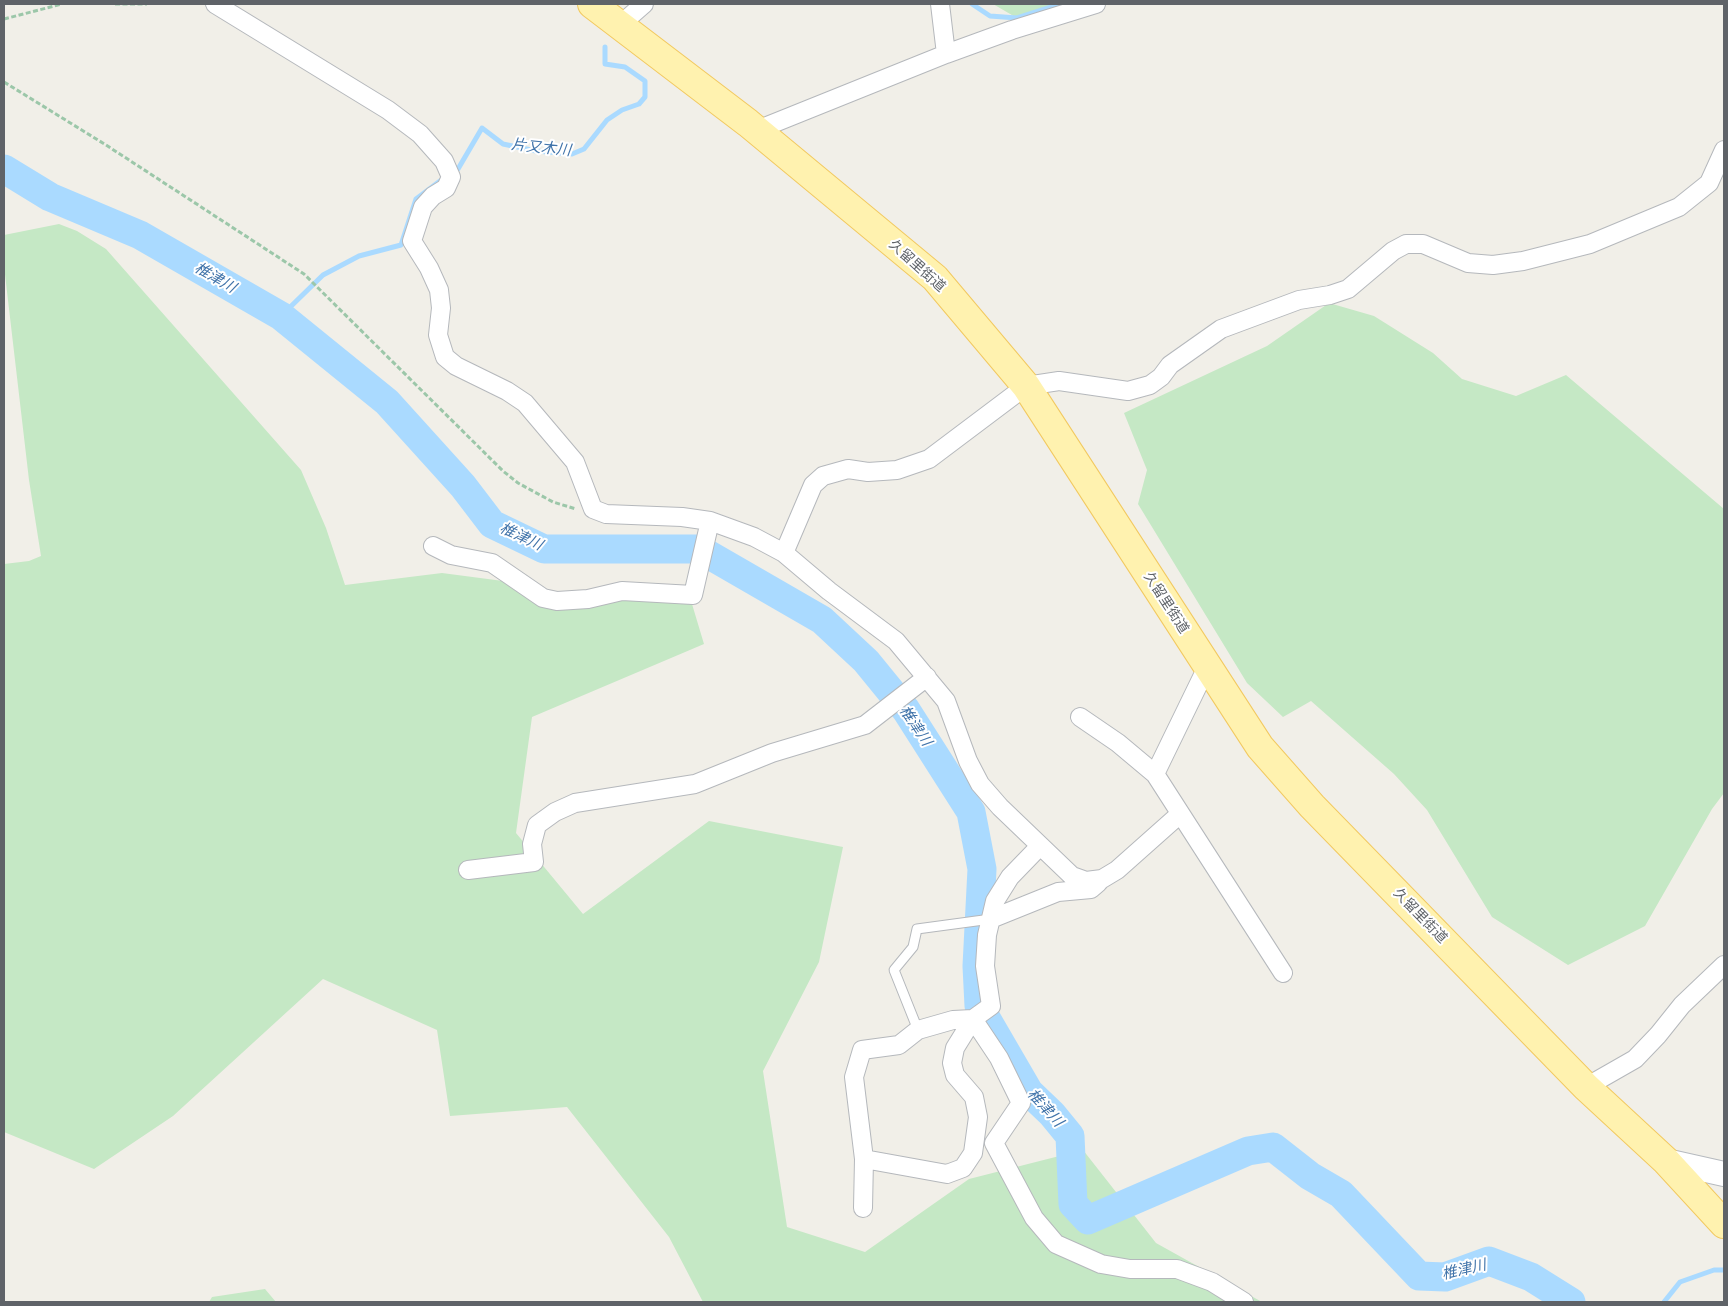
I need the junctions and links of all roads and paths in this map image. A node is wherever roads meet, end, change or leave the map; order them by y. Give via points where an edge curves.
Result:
1 (62, 4) edge
2 (115, 4) edge
3 (147, 4) edge
4 (216, 4) edge
5 (592, 4) edge
6 (644, 4) edge
7 (940, 4) edge
8 (1096, 4) edge
9 (4, 19) edge
10 (620, 25) junction
11 (946, 54) junction
12 (4, 82) edge
13 (757, 130) junction
14 (1724, 150) edge
15 (1026, 386) junction
16 (594, 509) junction
17 (710, 521) junction
18 (433, 546) dead end
19 (784, 553) junction
20 (1207, 667) junction
21 (927, 677) junction
22 (1080, 718) dead end
23 (1155, 774) junction
24 (1180, 814) junction
25 (1040, 846) junction
26 (468, 870) dead end
27 (1102, 879) junction
28 (991, 919) junction
29 (1724, 965) edge
30 (1283, 973) dead end
31 (972, 1019) junction
32 (918, 1030) junction
33 (1586, 1087) junction
34 (864, 1158) junction
35 (1666, 1160) junction
36 (1724, 1174) edge
37 (863, 1208) dead end
38 (1724, 1224) edge
39 (1244, 1302) edge

1 - 9 path
2 - 3 path
4 - 16 street via 388,110 420,134 444,161 451,177 446,188 423,207 412,241 438,290 441,308 438,335 445,357 525,403 574,462
5 - 10 main road, 久留里街道
6 - 10 street
7 - 11 street
8 - 11 street
10 - 13 main road, 久留里街道
11 - 13 street
12 - 16 path via 304,274 518,483 554,502 580,510
13 - 15 main road, 久留里街道 via 934,278
14 - 15 street via 1709,183 1679,207 1590,244 1524,261 1494,265 1468,262 1423,244 1406,244 1348,289 1299,300 1220,329 1170,365 1150,385 1128,391 1058,380
15 - 19 street via 929,459 897,470 868,472 848,469 823,476 814,485
15 - 20 main road, 久留里街道
16 - 17 street via 606,514
17 - 18 street via 693,595 622,591 588,599 557,601 543,598 492,563 451,556
17 - 19 street via 754,537
19 - 21 street via 896,641
20 - 23 street
20 - 33 main road, 久留里街道 via 1260,747 1312,806
21 - 25 street via 946,701 980,784
21 - 26 street via 865,725 772,753 695,784 575,803 537,825 532,844 534,862
22 - 23 street via 1118,743
23 - 24 street
24 - 27 street via 1117,870
24 - 30 street
25 - 27 street via 1072,876 1086,881
25 - 28 street via 1010,877 995,901
27 - 28 street via 1091,889 1058,892
28 - 31 street via 985,966 991,1006
28 - 32 lane via 917,929 913,947 894,970
29 - 33 street via 1682,1004 1658,1036 1635,1059
31 - 32 street via 953,1020
31 - 34 street via 955,1048 952,1063 955,1075 974,1097 978,1117 972,1153 963,1168 948,1174
31 - 39 street via 999,1058 1021,1103 994,1144 1034,1218 1056,1244 1101,1264 1130,1270 1177,1269 1212,1282
32 - 34 street via 899,1045 862,1050 854,1077
33 - 35 main road, 久留里街道
34 - 37 street
35 - 36 main road
35 - 38 main road, 久留里街道

